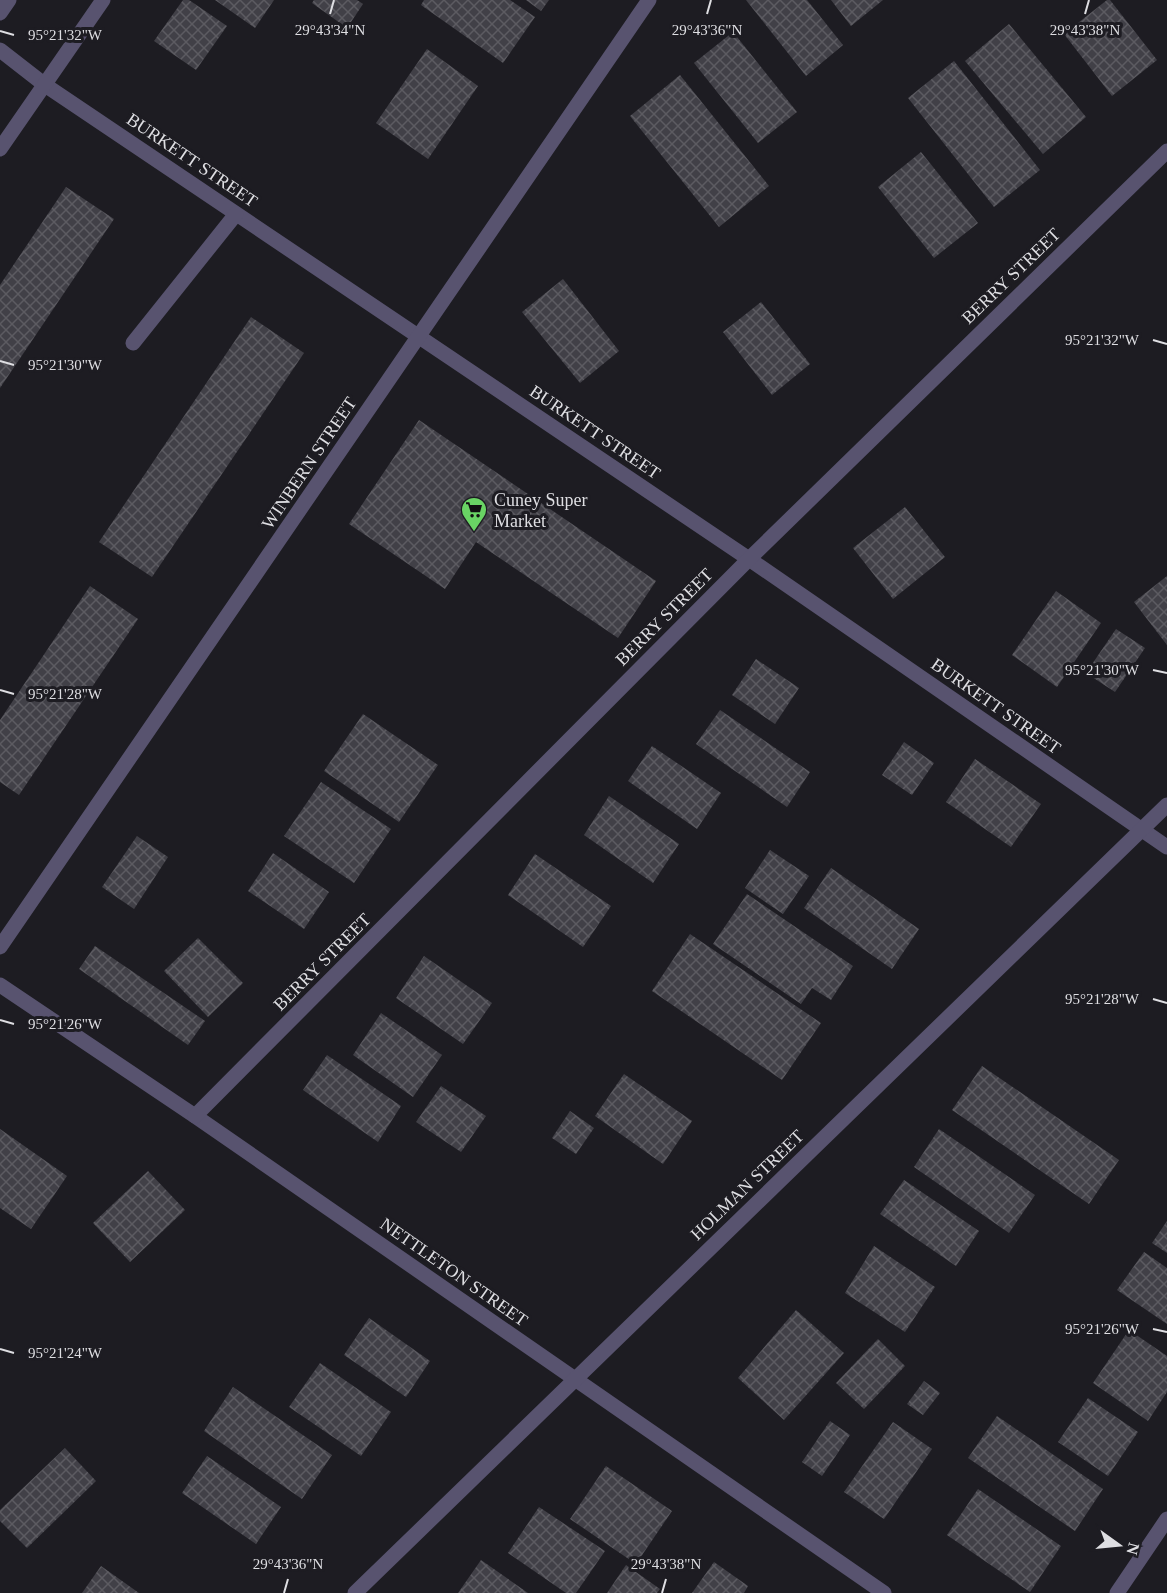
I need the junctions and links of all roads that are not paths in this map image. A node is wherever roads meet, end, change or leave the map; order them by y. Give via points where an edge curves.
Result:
1 (9, 0) edge
2 (103, 0) edge
3 (649, 0) edge
4 (0, 13) edge
5 (0, 50) edge
6 (45, 85) junction
7 (0, 149) edge
8 (1167, 151) edge
9 (236, 214) junction
10 (419, 336) junction
11 (134, 343) dead end
12 (749, 559) junction
13 (1167, 805) edge
14 (1142, 829) junction
15 (1167, 847) edge
16 (0, 947) edge
17 (0, 985) edge
18 (195, 1116) junction
19 (574, 1379) junction
20 (1167, 1519) edge
21 (355, 1593) edge
22 (884, 1593) edge
23 (1117, 1593) edge

1 - 4 street
2 - 6 street
3 - 10 street, WINBERN STREET
5 - 6 street, BURKETT STREET
6 - 7 street
6 - 9 street, BURKETT STREET
8 - 12 street, BERRY STREET
9 - 10 street, BURKETT STREET
9 - 11 street
10 - 12 street, BURKETT STREET
10 - 16 street, WINBERN STREET
12 - 14 street, BURKETT STREET
12 - 18 street, BERRY STREET
13 - 14 street, HOLMAN STREET
14 - 15 street, BURKETT STREET
14 - 19 street, HOLMAN STREET
17 - 18 street, NETTLETON STREET
18 - 19 street, NETTLETON STREET
19 - 21 street, HOLMAN STREET
19 - 22 street, NETTLETON STREET
20 - 23 street

